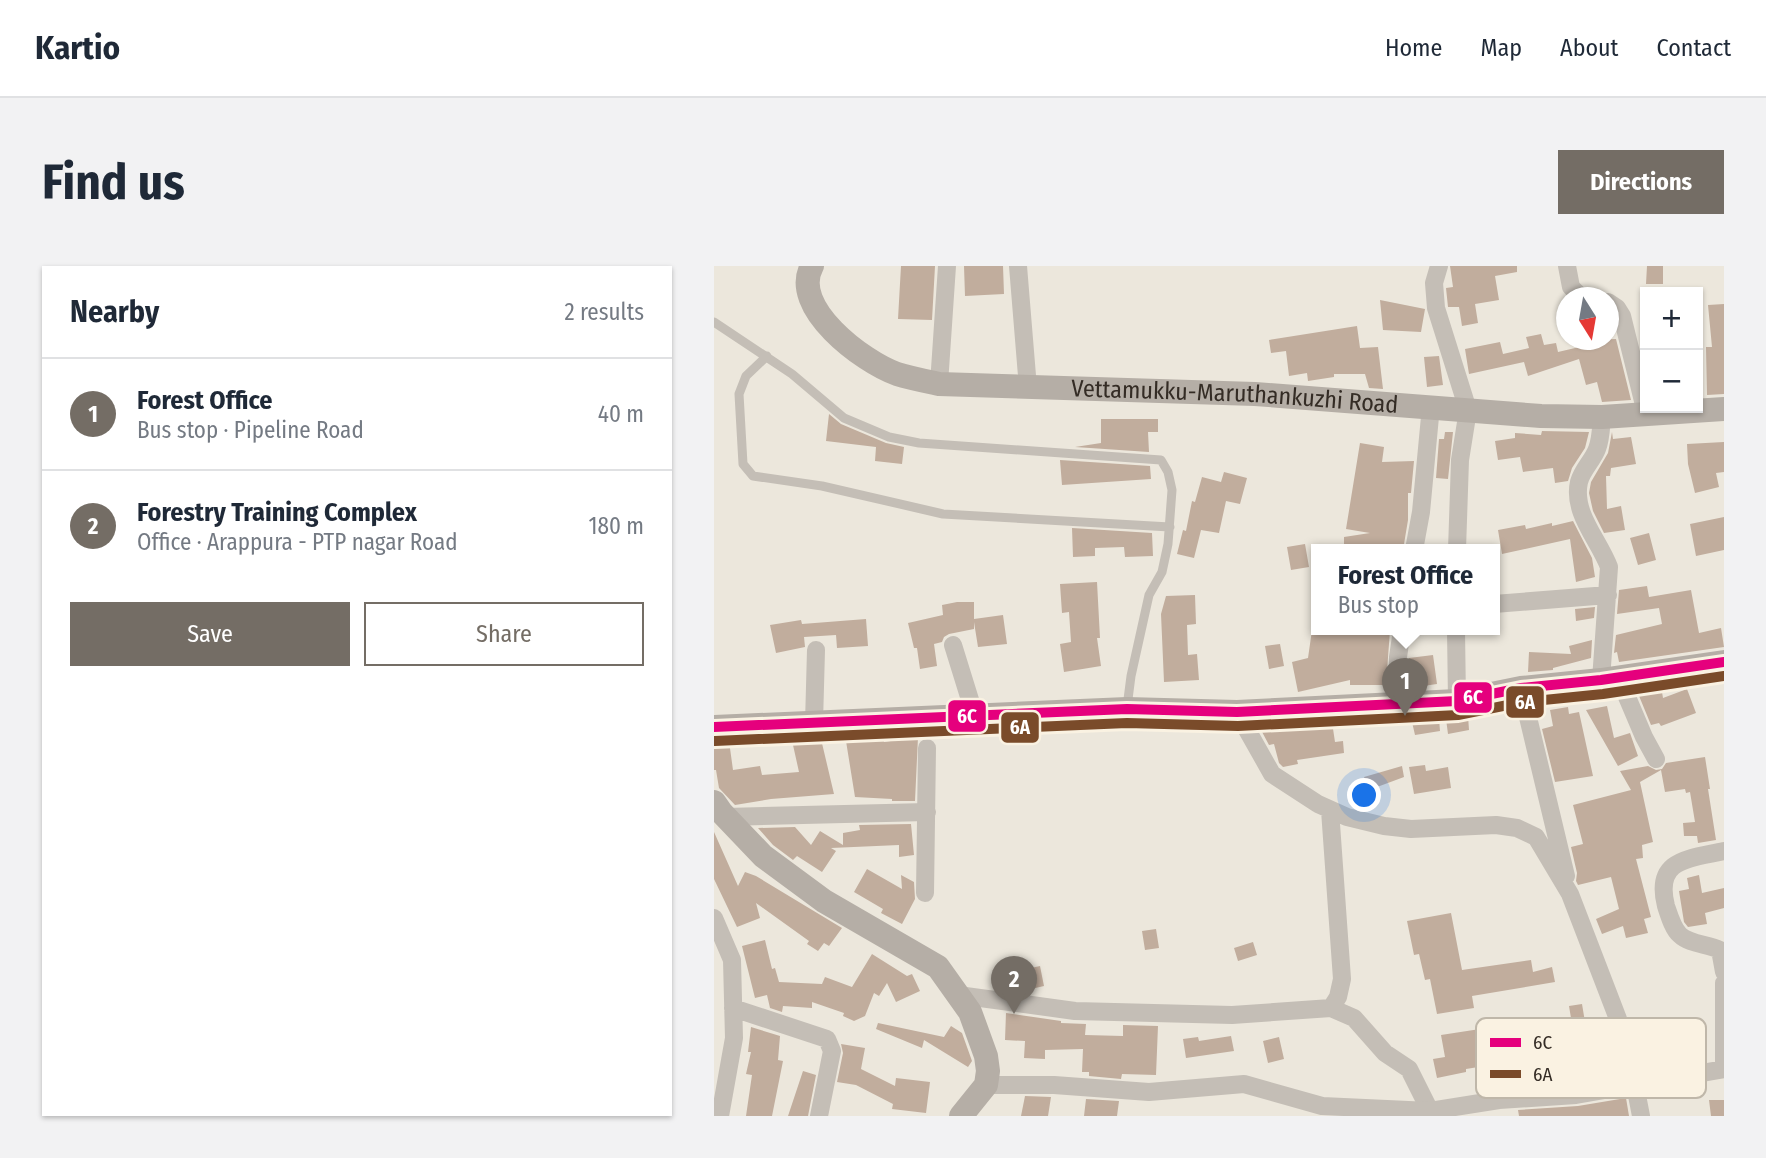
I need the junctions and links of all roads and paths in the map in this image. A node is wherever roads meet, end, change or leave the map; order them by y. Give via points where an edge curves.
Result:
1 (812, 266) edge
2 (947, 266) edge
3 (1018, 266) edge
4 (1439, 266) edge
5 (1567, 266) edge
6 (1571, 287) edge
7 (1619, 311) edge
8 (714, 322) edge
9 (767, 356) junction
10 (939, 384) junction
11 (1028, 388) junction
12 (1640, 389) edge
13 (1431, 406) junction
14 (1724, 409) edge
15 (1468, 410) junction
16 (1703, 410) edge
17 (1646, 413) edge
18 (1602, 416) junction
19 (1170, 527) junction
20 (1415, 544) edge
21 (1457, 544) edge
22 (1608, 595) junction
23 (1500, 604) edge
24 (1401, 635) edge
25 (1456, 635) edge
26 (953, 645) dead end
27 (816, 650) dead end
28 (1724, 662) edge
29 (1610, 679) junction
30 (1521, 688) junction
31 (1457, 701) junction
32 (1397, 704) junction
33 (1127, 709) junction
34 (1237, 712) junction
35 (975, 716) junction
36 (814, 723) junction
37 (714, 727) edge
38 (927, 748) dead end
39 (1656, 759) dead end
40 (720, 809) edge
41 (1330, 810) junction
42 (927, 812) junction
43 (1724, 852) edge
44 (925, 893) dead end
45 (1570, 894) junction
46 (714, 919) edge
47 (1724, 969) edge
48 (1724, 983) edge
49 (958, 995) junction
50 (1331, 1008) junction
51 (733, 1009) junction
52 (1617, 1018) edge
53 (1724, 1069) edge
54 (1706, 1072) edge
55 (986, 1085) junction
56 (1530, 1098) edge
57 (1639, 1098) edge
58 (1430, 1111) junction
59 (720, 1116) edge
60 (819, 1116) edge
61 (961, 1116) edge
62 (1641, 1116) edge

1 - 10 main road, Vettamukku-Maruthankuzhi Road via 807,288 812,302 844,342 896,373
2 - 10 street
3 - 11 street
4 - 15 street via 1434,283 1436,308
5 - 6 street
7 - 12 street
8 - 9 lane
9 - 19 lane via 844,418 888,437 1161,460 1172,490
9 - 19 lane via 746,376 739,394 743,464 754,476 943,514
10 - 11 main road, Vettamukku-Maruthankuzhi Road
11 - 13 main road, Vettamukku-Maruthankuzhi Road via 1255,394
13 - 15 main road, Vettamukku-Maruthankuzhi Road
13 - 20 street
14 - 16 main road, Vettamukku-Maruthankuzhi Road
15 - 18 main road, Vettamukku-Maruthankuzhi Road
15 - 21 street via 1460,460
17 - 18 main road, Vettamukku-Maruthankuzhi Road
18 - 22 street via 1597,448 1579,481 1578,498 1609,567
19 - 33 lane via 1162,572 1149,595
22 - 23 street
22 - 29 street
24 - 32 street
25 - 31 street
26 - 35 street
27 - 36 street
28 - 29 main road
29 - 30 main road
29 - 39 street
30 - 31 main road
30 - 45 street
31 - 32 main road
32 - 34 main road
33 - 34 main road
33 - 35 main road
34 - 41 street via 1272,774
35 - 36 main road
36 - 37 main road
38 - 42 street
40 - 42 street
40 - 49 main road via 763,856 824,901 938,967
41 - 45 street via 1411,829 1517,828 1536,837
41 - 50 street via 1342,979
42 - 44 street
43 - 47 street via 1682,860 1665,874 1662,888 1675,930 1682,937 1720,950
45 - 52 street
46 - 51 street via 732,960
48 - 53 street
49 - 50 street via 1075,1011 1232,1015
49 - 55 main road via 981,1040 988,1071
50 - 58 street via 1354,1018 1385,1053 1409,1069
51 - 59 street via 734,1038
51 - 60 street via 822,1036 831,1043
53 - 54 street
55 - 58 street via 1149,1092 1244,1084 1322,1106
55 - 61 main road
56 - 58 street
57 - 62 street

